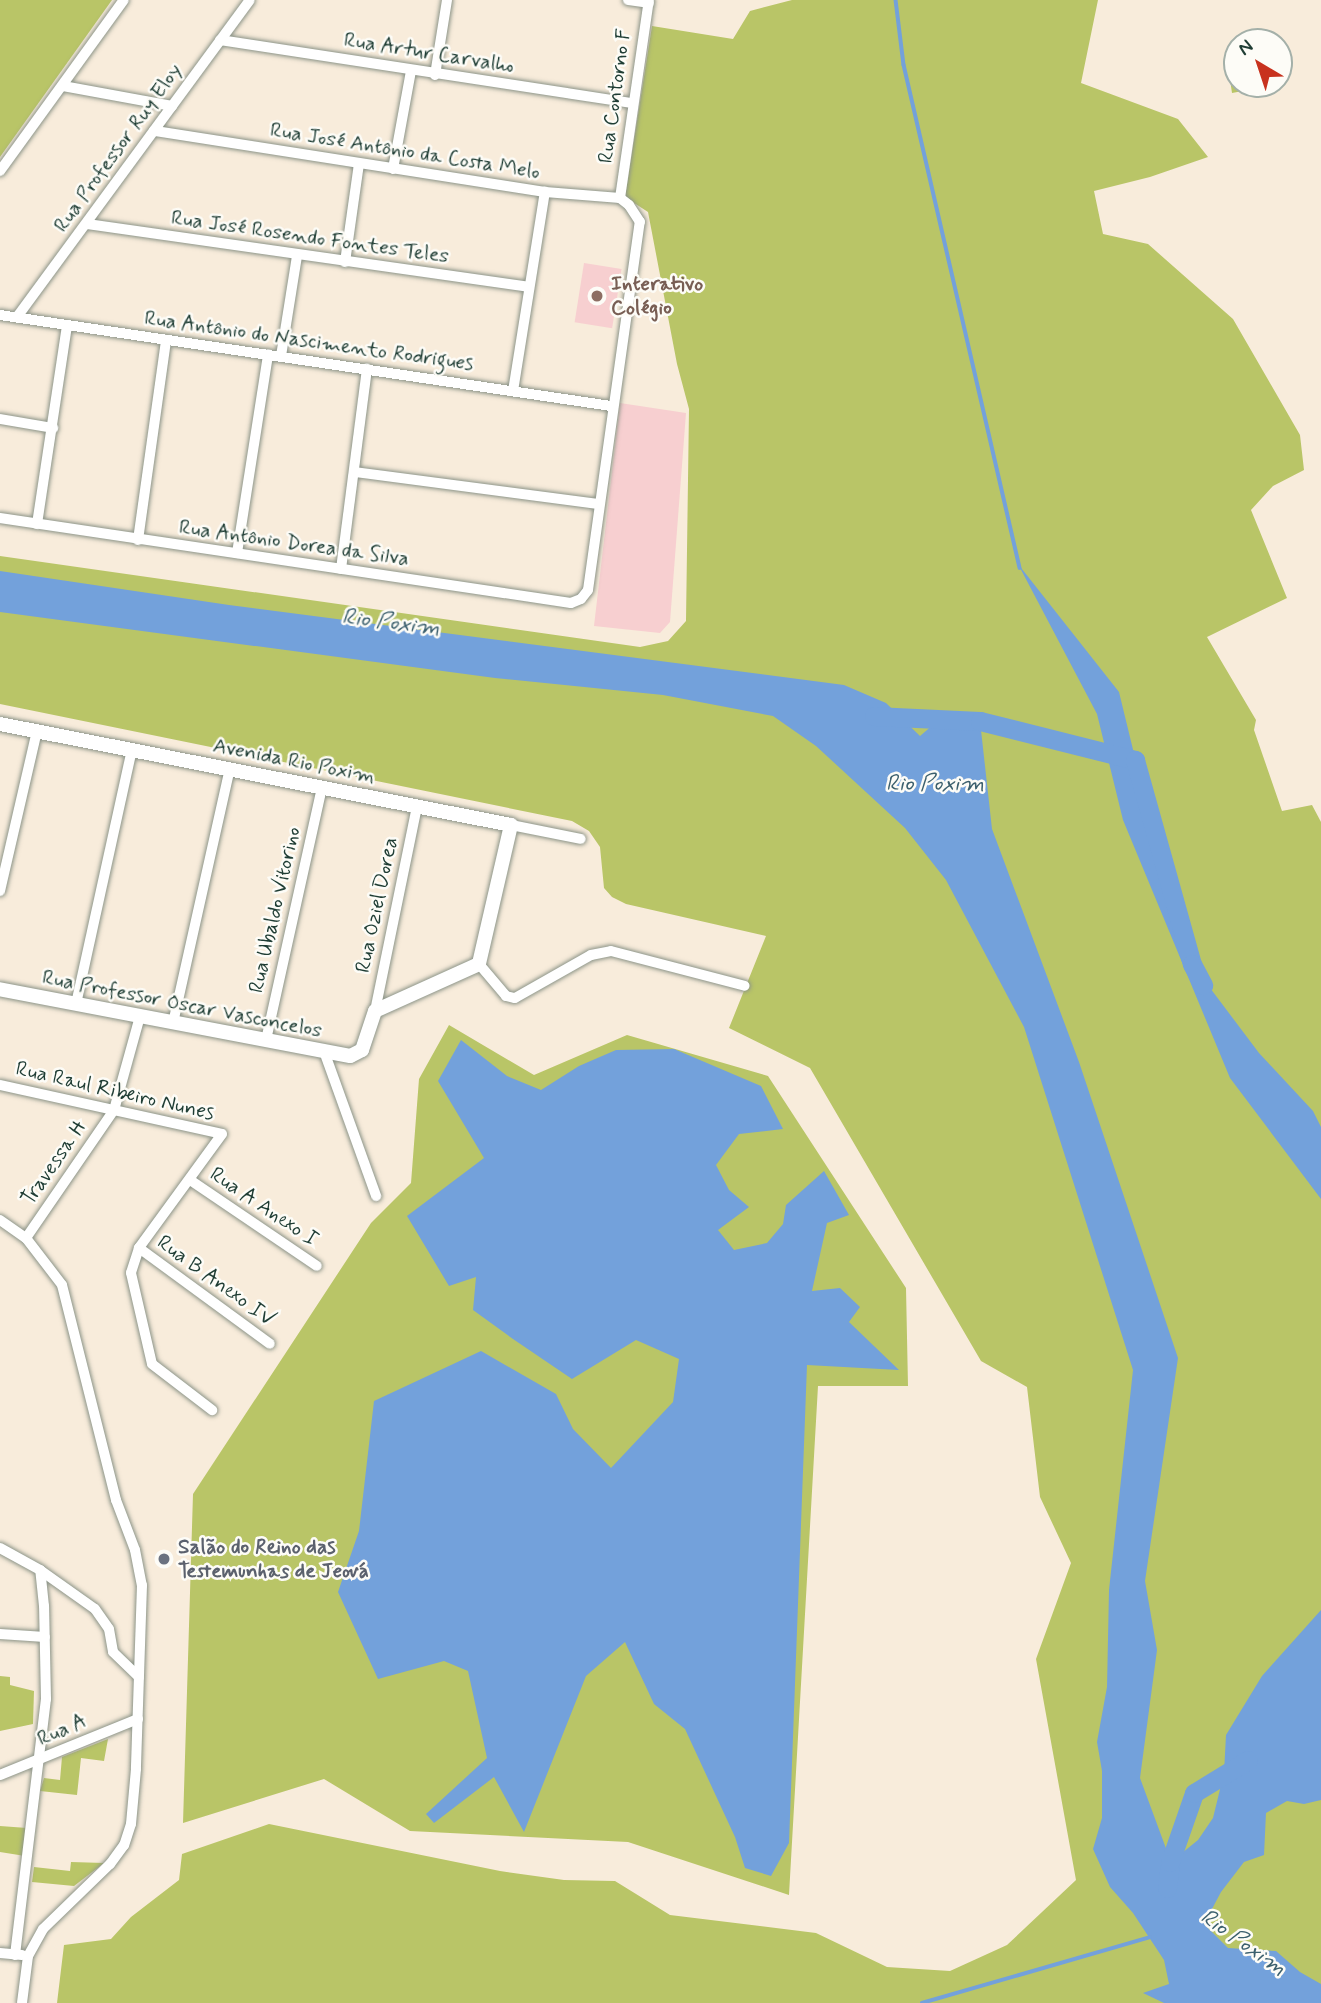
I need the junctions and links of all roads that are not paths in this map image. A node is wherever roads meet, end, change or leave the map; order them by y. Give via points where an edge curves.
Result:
1 (124, 0) edge
2 (250, 0) edge
3 (447, 0) edge
4 (628, 0) edge
5 (649, 1) edge
6 (220, 40) junction
7 (411, 71) junction
8 (435, 75) junction
9 (63, 86) junction
10 (632, 103) junction
11 (172, 106) junction
12 (154, 131) junction
13 (359, 164) junction
14 (393, 169) junction
15 (0, 171) edge
16 (545, 192) junction
17 (620, 198) junction
18 (87, 224) junction
19 (297, 256) junction
20 (345, 262) junction
21 (528, 287) junction
22 (0, 315) edge
23 (17, 317) junction
24 (67, 325) junction
25 (166, 340) junction
26 (268, 354) junction
27 (281, 356) junction
28 (367, 369) junction
29 (513, 391) junction
30 (611, 406) junction
31 (0, 419) edge
32 (53, 428) junction
33 (355, 472) junction
34 (599, 504) junction
35 (0, 518) edge
36 (37, 524) junction
37 (138, 540) junction
38 (237, 553) junction
39 (341, 569) junction
40 (0, 724) edge
41 (37, 731) junction
42 (132, 750) junction
43 (230, 769) junction
44 (322, 788) junction
45 (417, 806) junction
46 (512, 825) junction
47 (581, 839) dead end
48 (0, 891) edge
49 (479, 964) junction
50 (745, 986) dead end
51 (0, 989) edge
52 (76, 1004) junction
53 (375, 1011) junction
54 (140, 1016) junction
55 (173, 1023) junction
56 (266, 1040) junction
57 (325, 1054) junction
58 (0, 1085) edge
59 (114, 1110) junction
60 (190, 1180) junction
61 (376, 1196) dead end
62 (0, 1220) edge
63 (26, 1238) junction
64 (139, 1248) junction
65 (317, 1266) dead end
66 (270, 1344) dead end
67 (212, 1410) dead end
68 (0, 1548) edge
69 (40, 1570) junction
70 (0, 1633) edge
71 (45, 1637) junction
72 (139, 1676) junction
73 (138, 1718) junction
74 (39, 1761) junction
75 (0, 1775) edge
76 (0, 1953) edge
77 (15, 1955) junction
78 (28, 1956) junction
79 (22, 2003) edge

1 - 9 street
2 - 6 street, Rua Professor Ruy Eloy
3 - 8 street
4 - 5 street
5 - 10 street, Rua Contorno F
6 - 7 street, Rua Artur Carvalho
6 - 11 street, Rua Professor Ruy Eloy
7 - 8 street, Rua Artur Carvalho
7 - 14 street
8 - 10 street, Rua Artur Carvalho
9 - 11 street
9 - 15 street
10 - 17 street, Rua Contorno F
11 - 12 street, Rua Professor Ruy Eloy
12 - 13 street, Rua José Antônio da Costa Melo
12 - 18 street, Rua Professor Ruy Eloy
13 - 14 street, Rua José Antônio da Costa Melo
13 - 20 street
14 - 16 street, Rua José Antônio da Costa Melo
16 - 17 street, Rua José Antônio da Costa Melo
16 - 21 street
17 - 30 street via 640,222
18 - 19 street, Rua José Rosendo Fontes Teles
18 - 23 street, Rua Professor Ruy Eloy
19 - 20 street, Rua José Rosendo Fontes Teles
19 - 27 street
20 - 21 street, Rua José Rosendo Fontes Teles
21 - 29 street
22 - 23 street, Rua Antônio do Nascimento Rodrigues
23 - 24 street, Rua Antônio do Nascimento Rodrigues
24 - 25 street, Rua Antônio do Nascimento Rodrigues
24 - 32 street
25 - 26 street, Rua Antônio do Nascimento Rodrigues
25 - 37 street
26 - 27 street, Rua Antônio do Nascimento Rodrigues
26 - 38 street
27 - 28 street, Rua Antônio do Nascimento Rodrigues
28 - 29 street, Rua Antônio do Nascimento Rodrigues
28 - 33 street
29 - 30 street, Rua Antônio do Nascimento Rodrigues
30 - 34 street
31 - 32 street
32 - 36 street
33 - 34 street
33 - 39 street
34 - 39 street, Rua Antônio Dorea da Silva via 588,590 582,599 571,603
35 - 36 street, Rua Antônio Dorea da Silva
36 - 37 street, Rua Antônio Dorea da Silva
37 - 38 street, Rua Antônio Dorea da Silva
38 - 39 street, Rua Antônio Dorea da Silva
40 - 41 street, Avenida Rio Poxim
41 - 42 street, Avenida Rio Poxim
41 - 48 street
42 - 43 street, Avenida Rio Poxim
42 - 52 street
43 - 44 street, Avenida Rio Poxim
43 - 55 street
44 - 45 street, Avenida Rio Poxim
44 - 56 street, Rua Ubaldo Vitorino
45 - 46 street, Avenida Rio Poxim
45 - 53 street, Rua Oziel Dorea
46 - 47 street, Avenida Rio Poxim
46 - 49 street
49 - 50 street via 506,996 515,998 591,955 611,951
49 - 53 street
51 - 52 street, Rua Professor Oscar Vasconcelos
52 - 54 street, Rua Professor Oscar Vasconcelos
53 - 57 street, Rua Professor Oscar Vasconcelos via 362,1050 344,1057
54 - 55 street, Rua Professor Oscar Vasconcelos
54 - 59 street, Travessa H
55 - 56 street, Rua Professor Oscar Vasconcelos
56 - 57 street, Rua Professor Oscar Vasconcelos
57 - 61 street
58 - 59 street, Rua Raul Ribeiro Nunes
59 - 60 street, Rua Raul Ribeiro Nunes via 222,1134
59 - 63 street, Travessa H
60 - 64 street
60 - 65 street, Rua A Anexo I
62 - 63 street
63 - 72 street via 62,1285 69,1305 116,1500 135,1550 142,1585
64 - 66 street, Rua B Anexo IV
64 - 67 street via 132,1284 152,1364
68 - 69 street
69 - 71 street
69 - 72 street via 103,1617 113,1652
70 - 71 street
71 - 74 street via 46,1699
72 - 73 street
73 - 74 street, Rua A
73 - 78 street via 131,1824 124,1845 43,1929
74 - 75 street, Rua A
74 - 77 street
76 - 77 street
77 - 78 street
78 - 79 street

